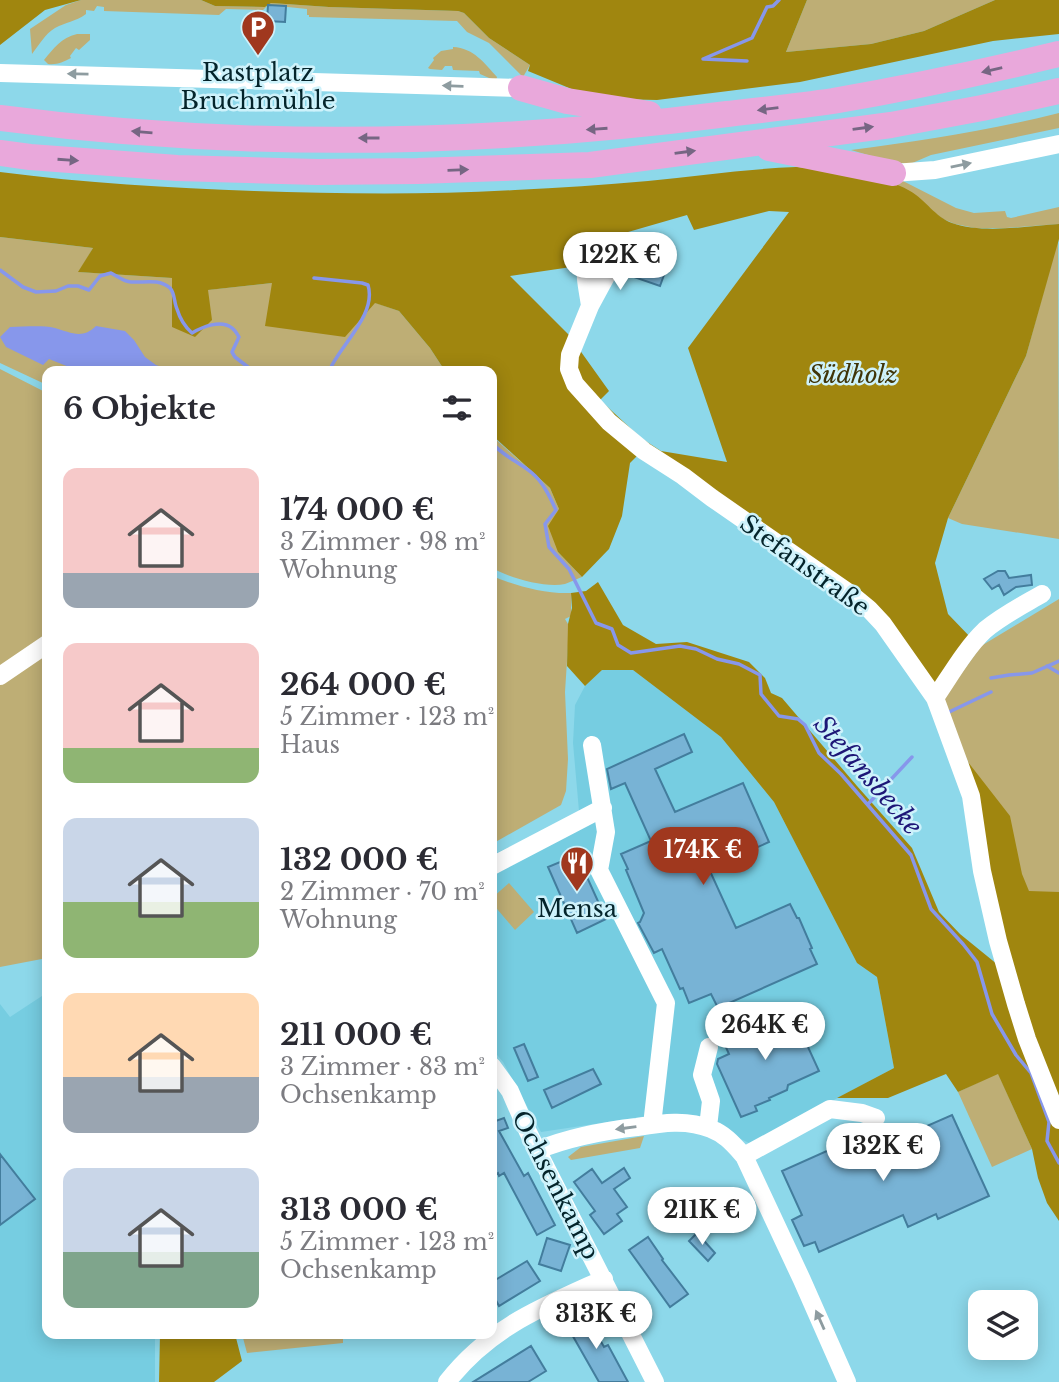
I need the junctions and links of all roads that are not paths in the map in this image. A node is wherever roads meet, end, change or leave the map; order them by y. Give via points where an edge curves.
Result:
1 (1059, 54) edge
2 (0, 73) edge
3 (521, 88) joint
4 (1059, 91) edge
5 (0, 118) edge
6 (689, 119) junction
7 (747, 144) junction
8 (1059, 145) edge
9 (0, 153) edge
10 (894, 173) joint
11 (590, 306) dead end
12 (1042, 594) dead end
13 (42, 648) edge
14 (0, 677) edge
15 (934, 698) junction
16 (592, 745) dead end
17 (603, 808) junction
18 (497, 863) edge
19 (709, 1047) dead end
20 (497, 1073) edge
21 (876, 1118) dead end
22 (1059, 1120) edge
23 (652, 1125) junction
24 (708, 1127) junction
25 (538, 1150) junction
26 (744, 1156) junction
27 (604, 1279) junction
28 (497, 1333) edge
29 (488, 1339) edge
30 (447, 1382) edge
31 (655, 1382) edge
32 (847, 1382) edge

1 -> 6 highway via 832,101
3 -> 2 street
3 - 6 highway via 567,101
7 -> 4 highway via 891,125
6 -> 5 highway via 451,138 273,139 147,133
9 -> 7 highway via 177,168 418,172 590,165
7 - 10 highway
10 -> 8 street via 935,170
11 - 15 street, Stefanstraße via 570,355 575,384 609,422 644,451 869,609
12 - 15 street via 983,632
13 - 14 street
15 - 22 street, Stefanstraße via 971,796 982,871 1016,1004
16 - 17 street
17 - 18 street
17 - 23 street via 606,832 599,870 666,1003
19 - 24 street via 702,1075 710,1101
20 - 25 street, Ochsenkamp
21 - 26 street via 830,1109
23 - 24 street via 671,1122
23 -> 25 street via 588,1134
24 - 26 street
25 - 27 street, Ochsenkamp
32 -> 26 street
27 - 28 street
27 - 31 street, Ochsenkamp
29 - 30 street

